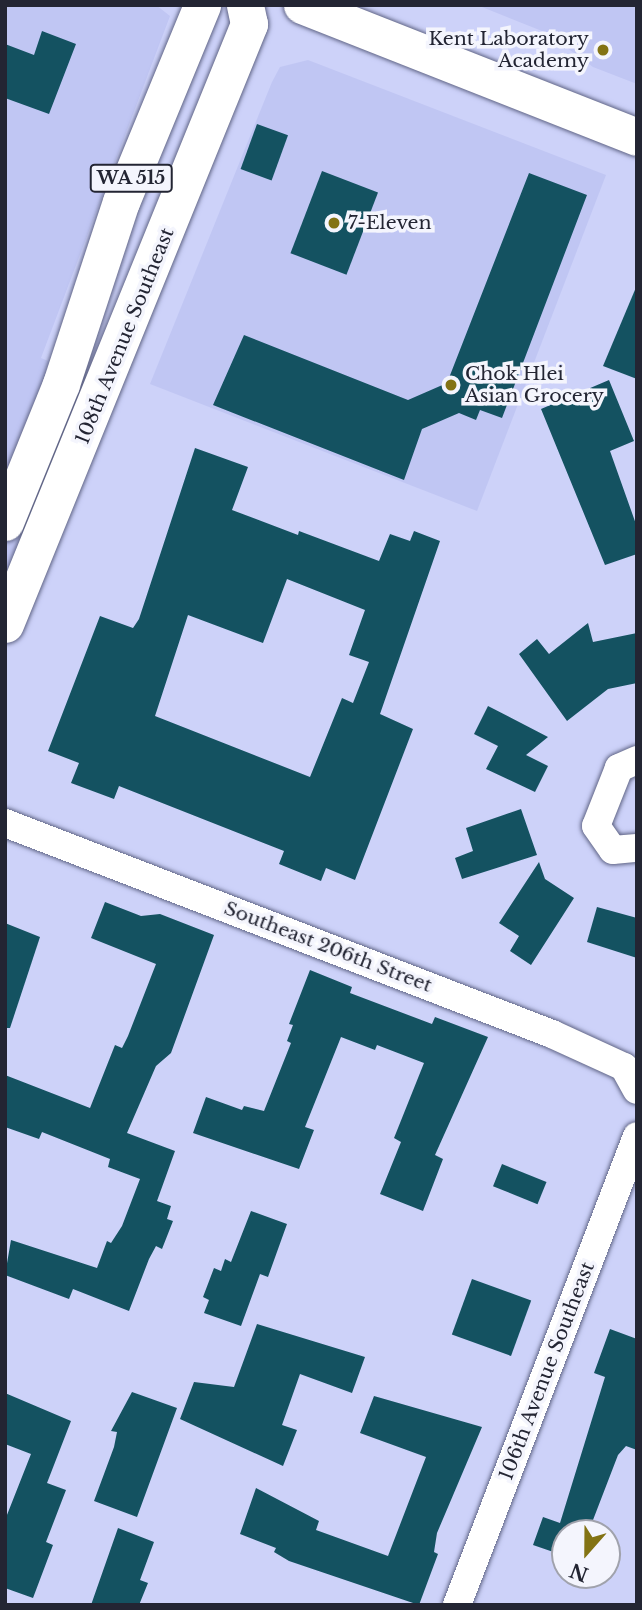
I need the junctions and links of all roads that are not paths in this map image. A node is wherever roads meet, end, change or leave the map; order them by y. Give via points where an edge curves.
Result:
1 (202, 5) edge
2 (245, 5) edge
3 (302, 5) edge
4 (637, 137) edge
5 (5, 522) edge
6 (5, 624) edge
7 (637, 760) edge
8 (5, 823) edge
9 (637, 848) edge
10 (637, 1090) edge
11 (637, 1136) edge
12 (457, 1605) edge

1 - 5 main road, WA 515 via 121,201 61,384
2 - 6 main road, 108th Avenue Southeast / WA 515 via 249,24
3 - 4 main road
7 - 9 street via 614,776 596,826 613,850
8 - 10 street, Southeast 206th Street via 552,1034 624,1067
11 - 12 street, 106th Avenue Southeast

